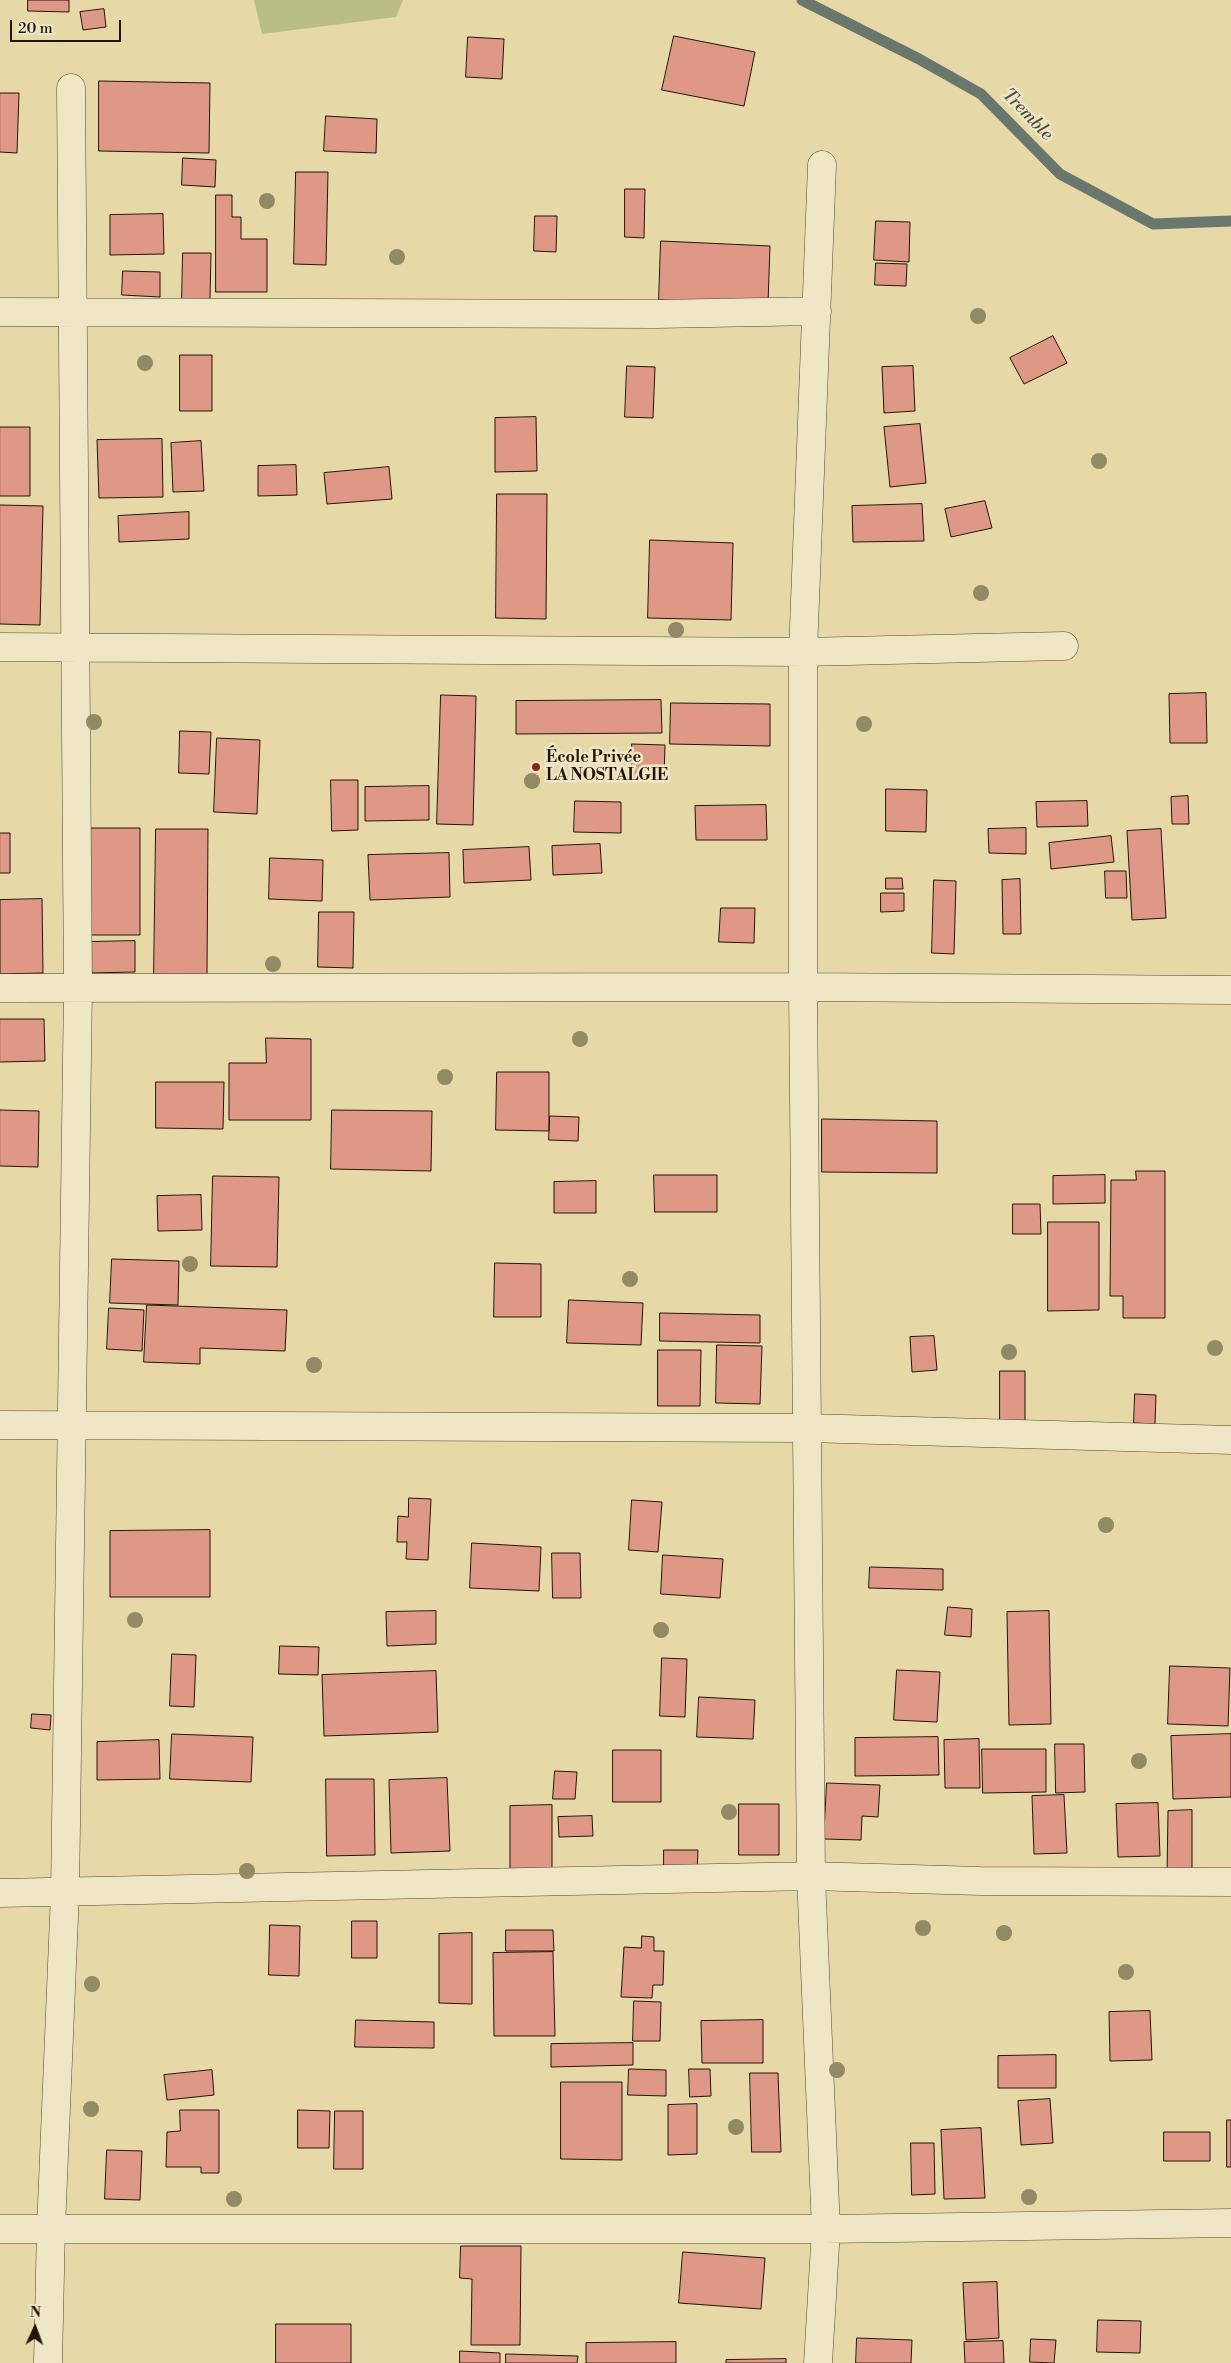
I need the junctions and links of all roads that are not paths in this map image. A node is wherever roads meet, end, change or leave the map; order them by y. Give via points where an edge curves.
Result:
1 (71, 88) dead end
2 (822, 165) dead end
3 (72, 311) junction
4 (0, 312) edge
5 (817, 312) junction
6 (0, 646) edge
7 (74, 646) junction
8 (1064, 646) dead end
9 (803, 652) junction
10 (803, 986) junction
11 (0, 988) edge
12 (78, 989) junction
13 (1231, 990) edge
14 (0, 1425) edge
15 (72, 1425) junction
16 (807, 1428) junction
17 (1231, 1440) edge
18 (811, 1876) junction
19 (1231, 1882) edge
20 (0, 1893) edge
21 (65, 1893) junction
22 (1231, 2223) edge
23 (50, 2228) junction
24 (0, 2229) edge
25 (826, 2229) junction
26 (48, 2363) edge
27 (818, 2363) edge

1 - 3 street
2 - 5 street
3 - 4 street
3 - 5 street
3 - 7 street
5 - 9 street
6 - 7 street
7 - 9 street
7 - 12 street
8 - 9 street
9 - 10 street
10 - 12 street
10 - 13 street
10 - 16 street
11 - 12 street
12 - 15 street
14 - 15 street
15 - 16 street
15 - 21 street
16 - 17 street
16 - 18 street
18 - 19 street via 980,1881
18 - 21 street
18 - 25 street
20 - 21 street
21 - 23 street
22 - 25 street
23 - 24 street
23 - 25 street
23 - 26 street
25 - 27 street

